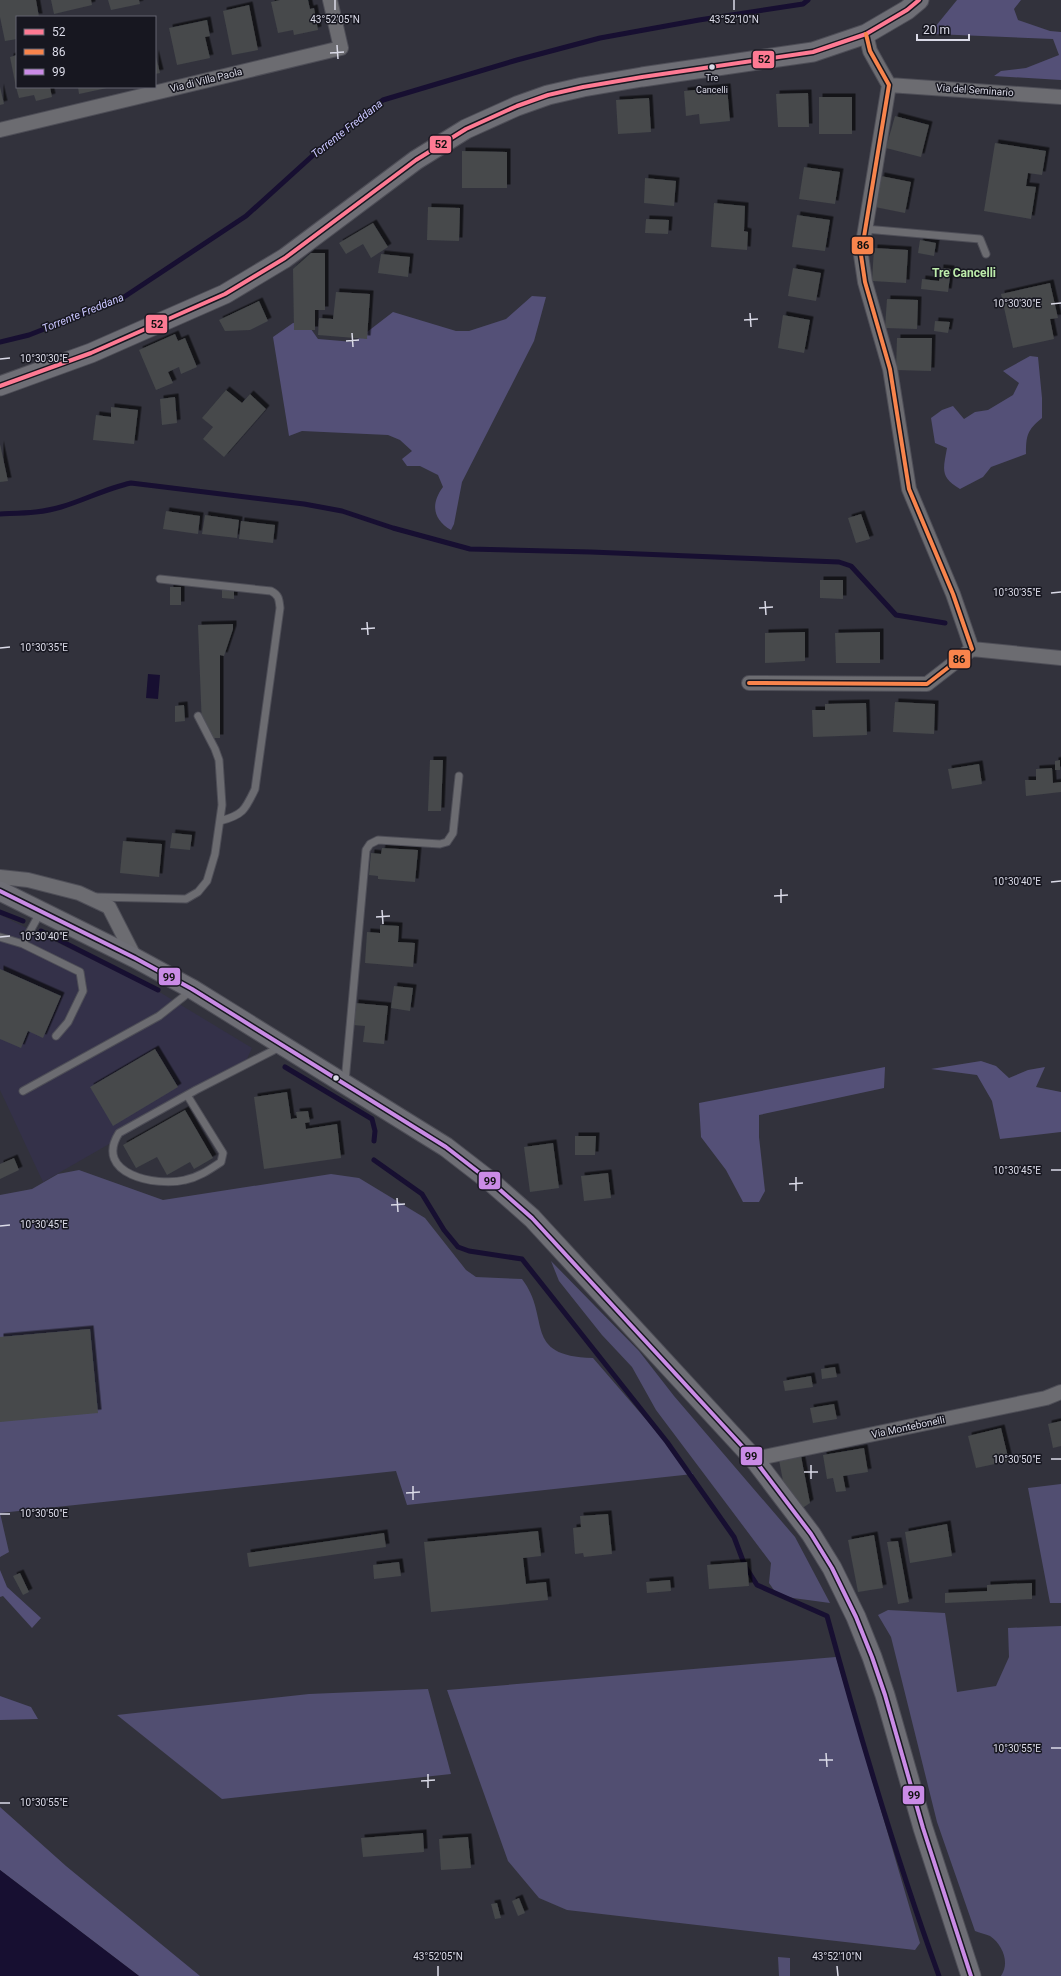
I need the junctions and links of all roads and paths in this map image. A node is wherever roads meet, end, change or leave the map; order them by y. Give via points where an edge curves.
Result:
1 (330, 0) edge
2 (919, 0) edge
3 (866, 34) junction
4 (889, 85) junction
5 (1061, 97) edge
6 (0, 130) edge
7 (865, 230) junction
8 (986, 254) dead end
9 (0, 386) edge
10 (160, 579) dead end
11 (972, 649) junction
12 (1061, 658) edge
13 (749, 683) dead end
14 (198, 716) dead end
15 (459, 776) dead end
16 (220, 821) junction
17 (0, 877) edge
18 (0, 891) edge
19 (87, 896) junction
20 (41, 911) junction
21 (0, 937) edge
22 (23, 944) junction
23 (136, 958) junction
24 (192, 989) junction
25 (56, 1036) dead end
26 (282, 1046) junction
27 (345, 1084) junction
28 (23, 1091) dead end
29 (187, 1095) junction
30 (1061, 1392) edge
31 (754, 1459) junction
32 (971, 1976) edge

1 - 6 street, Via di Villa Paola via 341,48
2 - 3 main road
3 - 4 street via 870,51
3 - 9 main road via 813,52 583,87 548,95 518,106 466,129 416,160 285,258 225,294 91,354
4 - 5 street, Via del Seminario
4 - 7 street
7 - 8 lane via 980,239
7 - 11 street via 861,255 865,282 890,369 909,489 953,594
10 - 16 lane via 271,591 279,598 280,608 255,789 246,806 236,817
11 - 12 street
11 - 13 street via 927,684
14 - 16 lane via 218,760 222,805
15 - 27 lane via 453,833 447,842 440,844 378,840 370,844 366,850
16 - 19 lane via 215,854 207,881 198,892 186,899
17 - 19 street via 28,880
18 - 20 main road
19 - 23 street via 109,907
20 - 22 lane
20 - 23 main road
21 - 22 lane
22 - 25 lane via 80,972 83,991 68,1022
23 - 24 main road
24 - 26 main road
24 - 28 lane via 159,1016
26 - 27 main road
26 - 29 lane
27 - 31 main road via 446,1147 512,1199 638,1331
29 - 29 lane via 119,1133 113,1143 112,1155 125,1173 160,1181 184,1180 204,1174 221,1162 223,1153
30 - 31 street, Via Montebonelli via 1046,1398
31 - 32 main road via 811,1534 832,1568 856,1617 885,1695 923,1828

